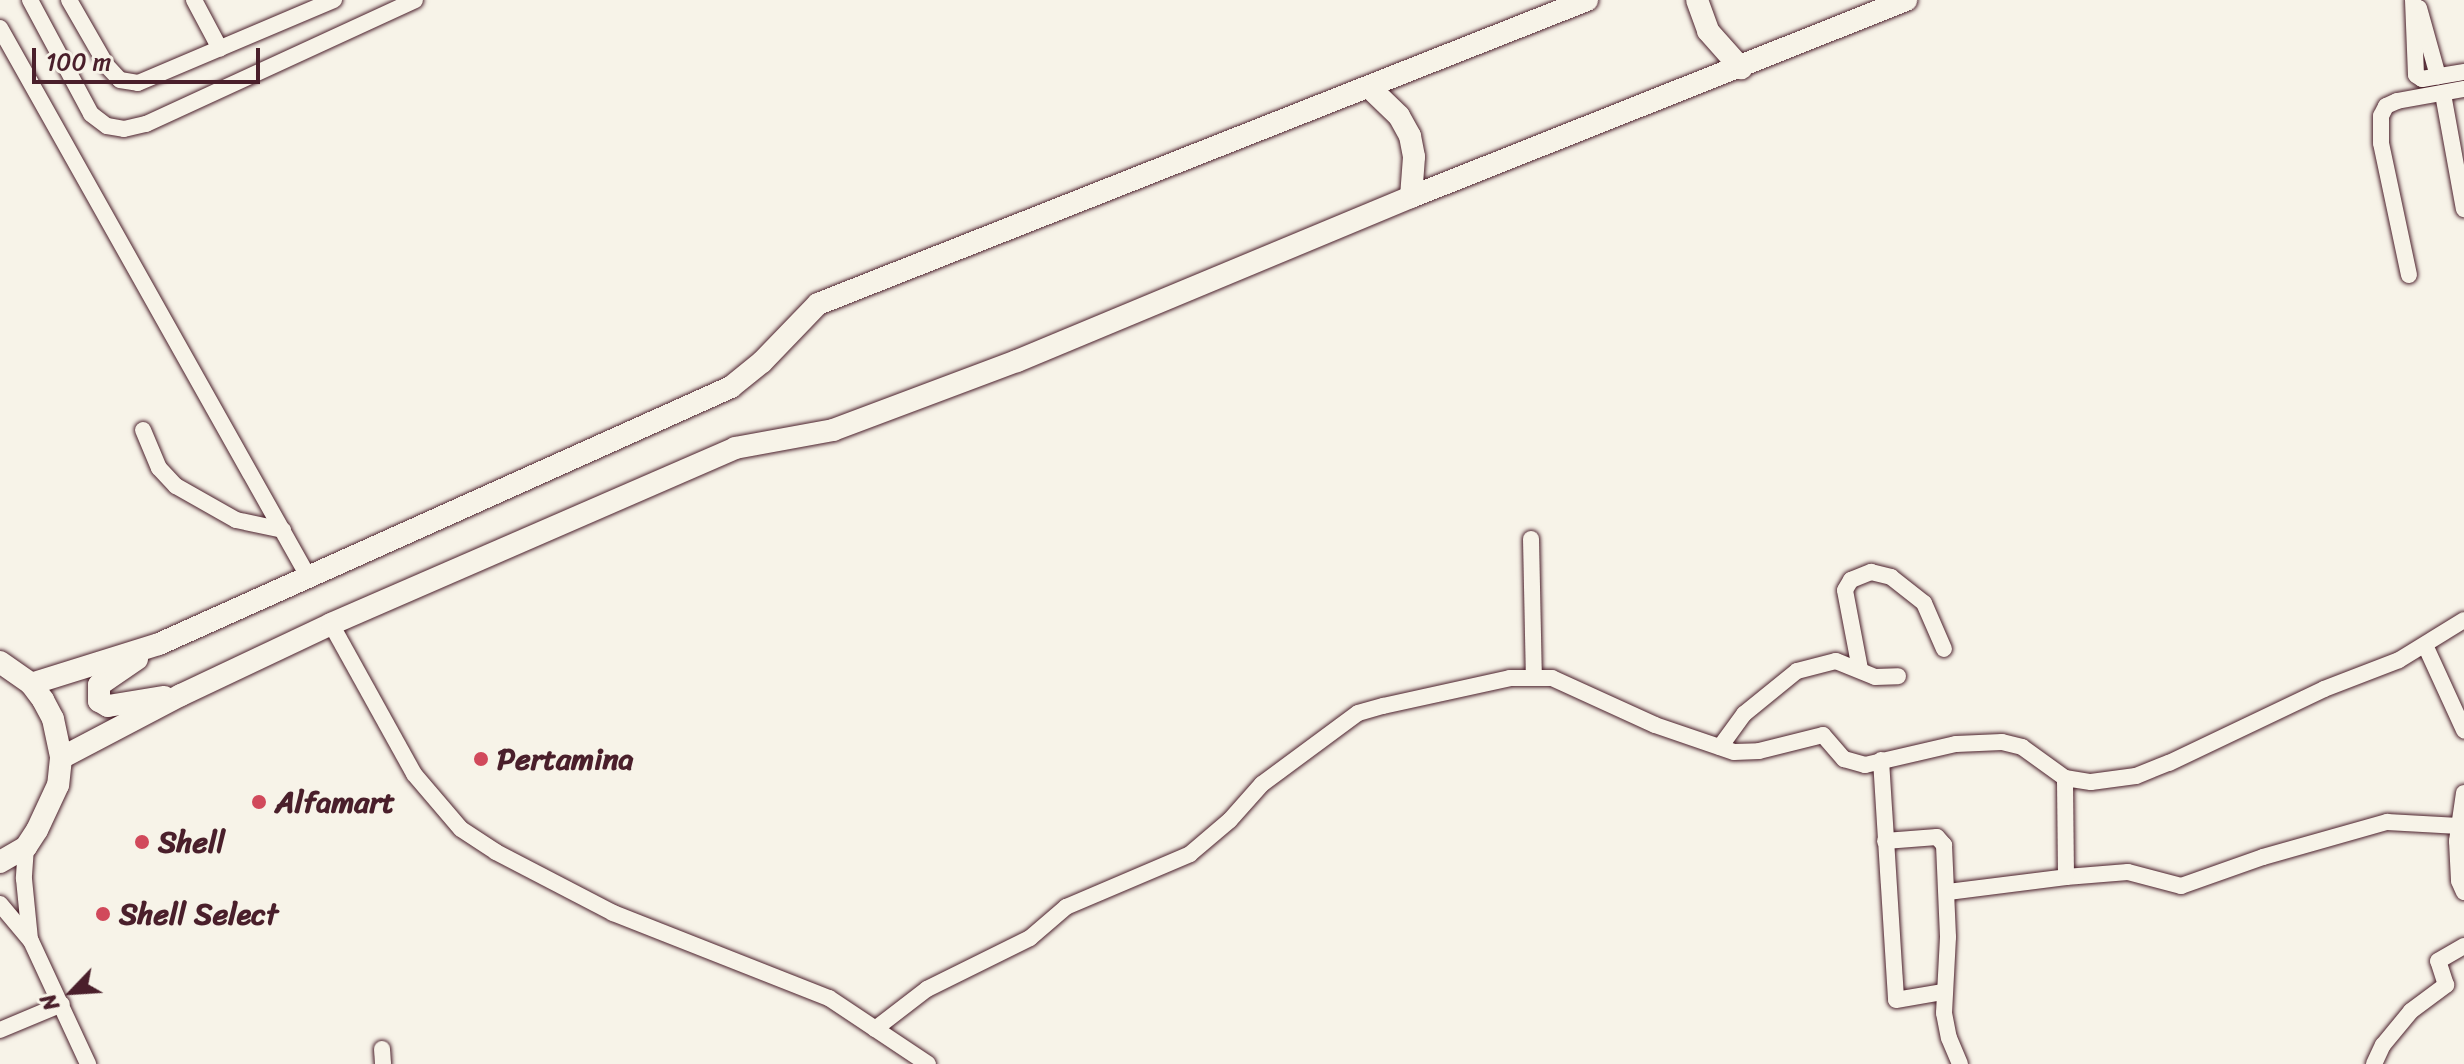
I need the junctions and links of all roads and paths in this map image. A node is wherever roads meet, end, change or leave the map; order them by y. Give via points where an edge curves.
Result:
1 (30, 0) edge
2 (69, 0) edge
3 (194, 0) edge
4 (415, 0) edge
5 (1587, 0) edge
6 (1697, 0) edge
7 (1906, 0) edge
8 (2415, 0) edge
9 (330, 1) edge
10 (0, 28) edge
11 (220, 49) junction
12 (1741, 68) junction
13 (2464, 72) edge
14 (1370, 88) junction
15 (2464, 89) edge
16 (2443, 94) junction
17 (1411, 197) junction
18 (2464, 209) edge
19 (2409, 275) dead end
20 (143, 430) dead end
21 (283, 530) junction
22 (1531, 539) dead end
23 (309, 578) junction
24 (2464, 620) edge
25 (331, 624) junction
26 (159, 644) junction
27 (2425, 645) junction
28 (1944, 649) dead end
29 (0, 662) edge
30 (1860, 669) junction
31 (1898, 676) dead end
32 (1534, 677) junction
33 (31, 684) junction
34 (181, 695) junction
35 (2464, 730) edge
36 (1720, 747) junction
37 (61, 758) junction
38 (1881, 760) junction
39 (2065, 778) junction
40 (2464, 793) edge
41 (2459, 826) junction
42 (1885, 841) junction
43 (26, 847) junction
44 (0, 862) edge
45 (2066, 877) junction
46 (1948, 892) junction
47 (2464, 892) edge
48 (0, 904) edge
49 (31, 941) junction
50 (2464, 946) edge
51 (1943, 992) junction
52 (62, 1004) junction
53 (875, 1029) junction
54 (0, 1030) edge
55 (88, 1064) edge
56 (928, 1064) edge
57 (1960, 1064) edge
58 (2374, 1064) edge

1 - 4 street via 91,114 107,126 124,129 146,124
2 - 11 street via 120,80 138,83
3 - 11 street
5 - 14 street
6 - 12 street via 1708,31
7 - 12 street
8 - 13 street via 2416,75 2422,79
9 - 11 street
10 - 21 street
12 - 17 street
14 - 17 street via 1399,116 1410,136
14 - 23 street via 818,304 731,387
15 - 16 street
16 - 18 street
16 - 19 street via 2397,101 2381,116 2381,143
17 - 25 street via 1017,361 847,425 735,448
20 - 21 street via 159,468 176,486 236,520
21 - 23 street
22 - 32 street
23 - 26 street
24 - 27 street
25 - 34 street
25 - 53 street via 414,774 461,829 581,898 829,998
26 - 33 street
26 - 34 street via 99,685 97,696 108,706
27 - 35 street
27 - 39 street via 2136,776 2091,782
28 - 30 street via 1924,603 1891,577 1871,572 1851,580 1845,590
29 - 33 street
30 - 31 street via 1875,677
30 - 36 street via 1823,661 1797,671 1744,714
32 - 36 street via 1576,686 1655,725
32 - 53 street via 1358,713 1262,784 1190,854 1066,907 1030,938 927,989
33 - 37 street via 53,719
34 - 37 street
36 - 38 street via 1747,752 1823,735 1854,764
37 - 43 street via 49,810
38 - 39 street via 1956,744 2002,742 2022,747
38 - 42 street
39 - 45 street
40 - 41 street
41 - 45 street via 2387,822 2181,886 2128,872
41 - 47 street via 2459,881
42 - 46 street via 1941,839
42 - 51 street via 1896,1000
43 - 44 street
43 - 49 street
45 - 46 street
46 - 51 street
48 - 49 street
49 - 52 street
50 - 58 street via 2438,961 2446,985 2411,1011
51 - 57 street via 1949,1038
52 - 54 street
52 - 55 street
53 - 56 street

